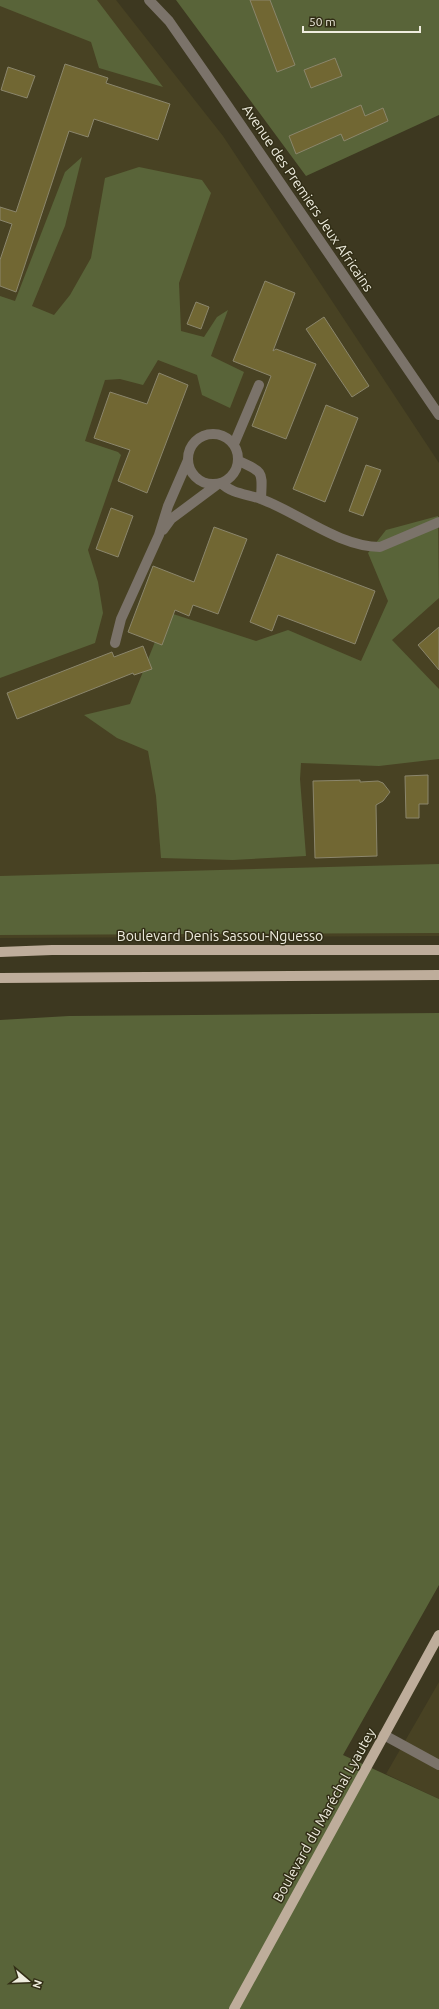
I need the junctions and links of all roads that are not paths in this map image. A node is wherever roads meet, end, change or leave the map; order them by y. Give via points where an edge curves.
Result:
1 (150, 0) edge
2 (259, 385) dead end
3 (439, 415) edge
4 (234, 444) junction
5 (188, 460) junction
6 (239, 461) junction
7 (220, 484) junction
8 (261, 499) junction
9 (439, 522) edge
10 (159, 535) junction
11 (115, 643) dead end
12 (439, 950) edge
13 (0, 952) edge
14 (439, 975) edge
15 (0, 978) edge
16 (439, 1635) edge
17 (384, 1735) junction
18 (439, 1765) edge
19 (234, 2009) edge

1 - 3 street, Avenue des Premiers Jeux Africains via 169,21 208,77
2 - 4 street
4 - 5 street via 219,434 201,437 189,451
4 - 6 street
5 - 7 street via 190,471 197,479 207,484
5 - 10 street via 168,506
6 - 7 street via 236,472
6 - 8 street via 258,470 262,475
7 - 8 street
7 - 10 street via 171,519
8 - 9 street via 344,539 371,547 380,547
10 - 11 street via 121,619
12 - 13 main road, Boulevard Denis Sassou-Nguesso
14 - 15 main road
16 - 17 main road, Boulevard du Maréchal Lyautey
17 - 18 street
17 - 19 main road, Boulevard du Maréchal Lyautey

